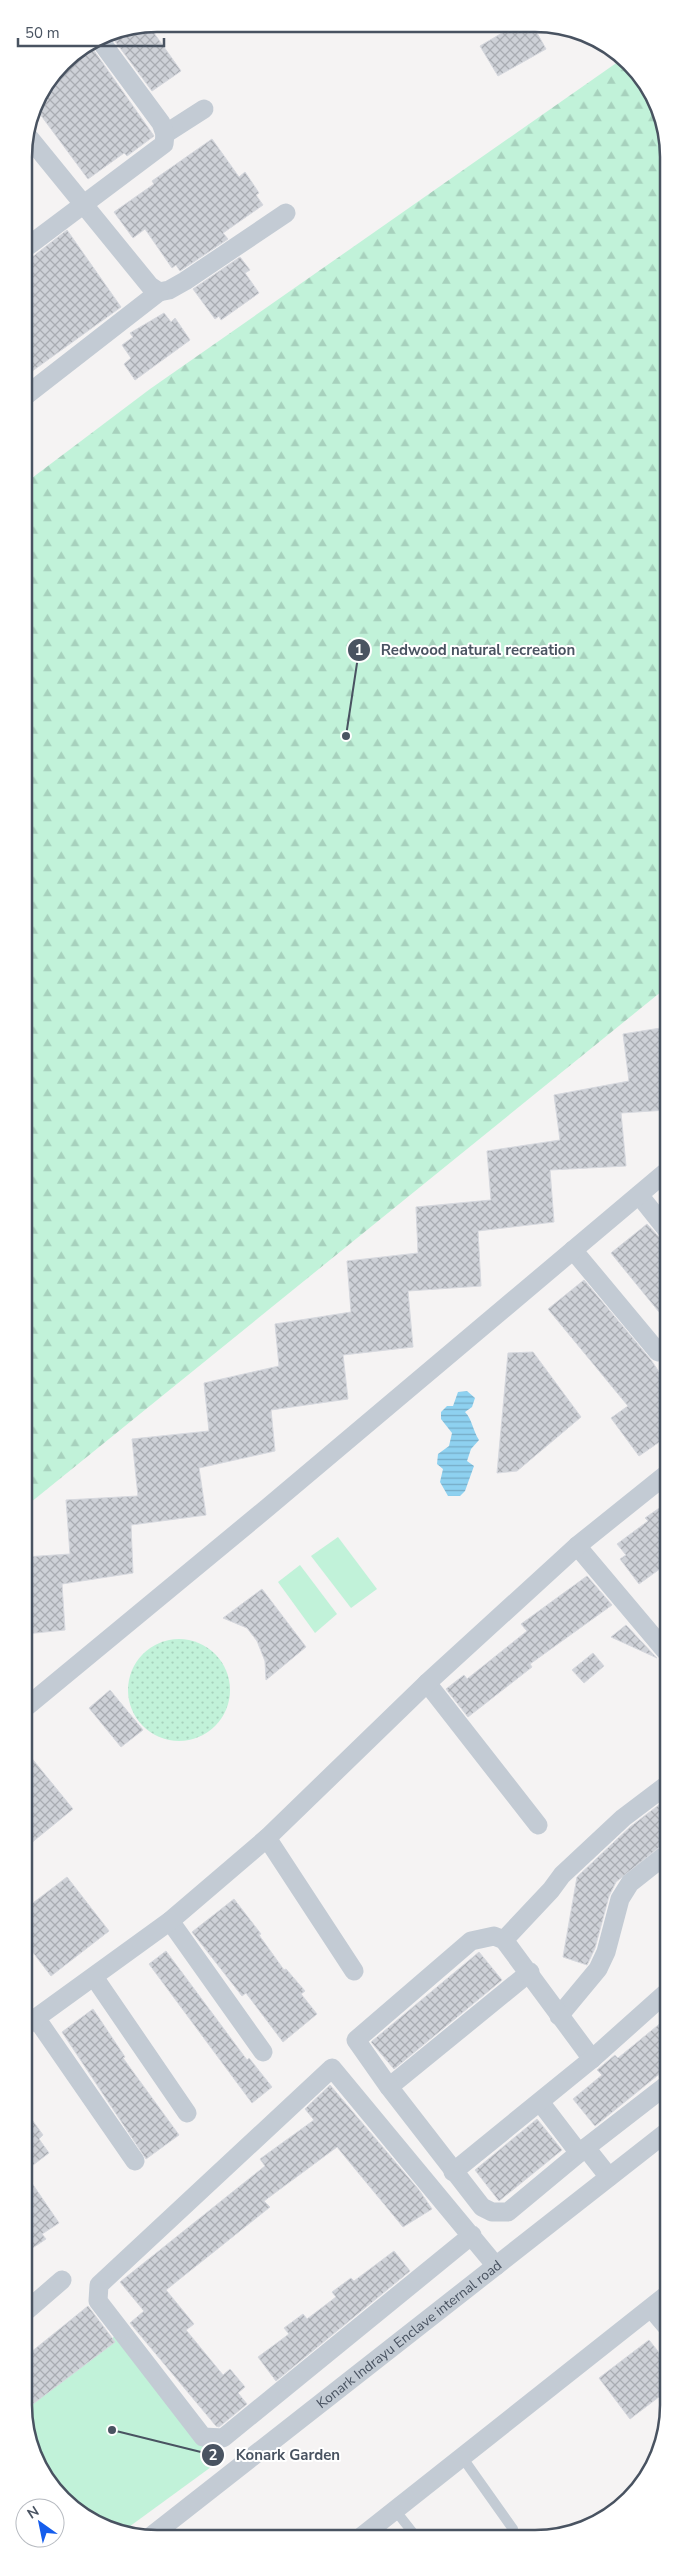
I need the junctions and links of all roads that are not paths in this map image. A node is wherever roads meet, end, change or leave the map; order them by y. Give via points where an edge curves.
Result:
1 (103, 45) edge
2 (204, 109) dead end
3 (165, 134) junction
4 (34, 143) edge
5 (84, 205) junction
6 (286, 213) dead end
7 (33, 242) edge
8 (159, 292) junction
9 (33, 390) edge
10 (660, 1178) edge
11 (639, 1195) junction
12 (660, 1220) edge
13 (574, 1250) junction
14 (658, 1352) dead end
15 (659, 1484) edge
16 (577, 1546) junction
17 (659, 1644) edge
18 (427, 1684) junction
19 (32, 1702) edge
20 (659, 1791) edge
21 (538, 1825) dead end
22 (267, 1838) junction
23 (659, 1860) edge
24 (170, 1921) junction
25 (504, 1940) junction
26 (354, 1971) dead end
27 (530, 1972) junction
28 (94, 1977) junction
29 (659, 1999) edge
30 (559, 2016) junction
31 (32, 2020) edge
32 (32, 2025) edge
33 (263, 2052) dead end
34 (592, 2059) junction
35 (389, 2087) junction
36 (659, 2091) edge
37 (540, 2102) junction
38 (187, 2113) dead end
39 (659, 2138) edge
40 (583, 2151) junction
41 (135, 2161) dead end
42 (453, 2172) junction
43 (609, 2177) junction
44 (472, 2235) junction
45 (496, 2266) junction
46 (62, 2280) dead end
47 (659, 2301) edge
48 (32, 2306) edge
49 (651, 2308) junction
50 (659, 2317) edge
51 (462, 2457) junction
52 (395, 2510) junction
53 (513, 2529) dead end
54 (159, 2530) edge
55 (370, 2530) edge
56 (411, 2530) edge

1 - 3 street via 161,122
2 - 3 street
3 - 5 street via 164,144
4 - 5 street
5 - 7 street
5 - 8 street via 150,286
6 - 8 street via 169,290
8 - 9 street
10 - 11 street
11 - 12 street
11 - 13 street
13 - 14 street
13 - 19 street
15 - 16 street
16 - 17 street
16 - 18 street
18 - 21 street
18 - 22 street
20 - 25 street via 623,1818 562,1875
22 - 24 street
22 - 26 street
23 - 30 street via 630,1883 620,1899 606,1952 598,1969
24 - 28 street
24 - 33 street
25 - 27 street
25 - 35 street via 494,1936 471,1941 356,2040
27 - 30 street
27 - 35 street
28 - 31 street
28 - 38 street
29 - 34 street
30 - 34 street
32 - 41 street
34 - 37 street
35 - 42 street
36 - 40 street
37 - 40 street
37 - 42 street
39 - 43 street, Konark Indrayu Enclave internal road
40 - 42 street via 508,2212 492,2212 482,2207
40 - 43 street
43 - 45 street, Konark Indrayu Enclave internal road
44 - 44 street via 332,2068 99,2285 98,2301 203,2437 223,2438
44 - 45 street
45 - 54 street, Konark Indrayu Enclave internal road
46 - 48 street
47 - 49 street
49 - 50 street
49 - 51 street
51 - 52 street
51 - 53 lane
52 - 55 street
52 - 56 lane

